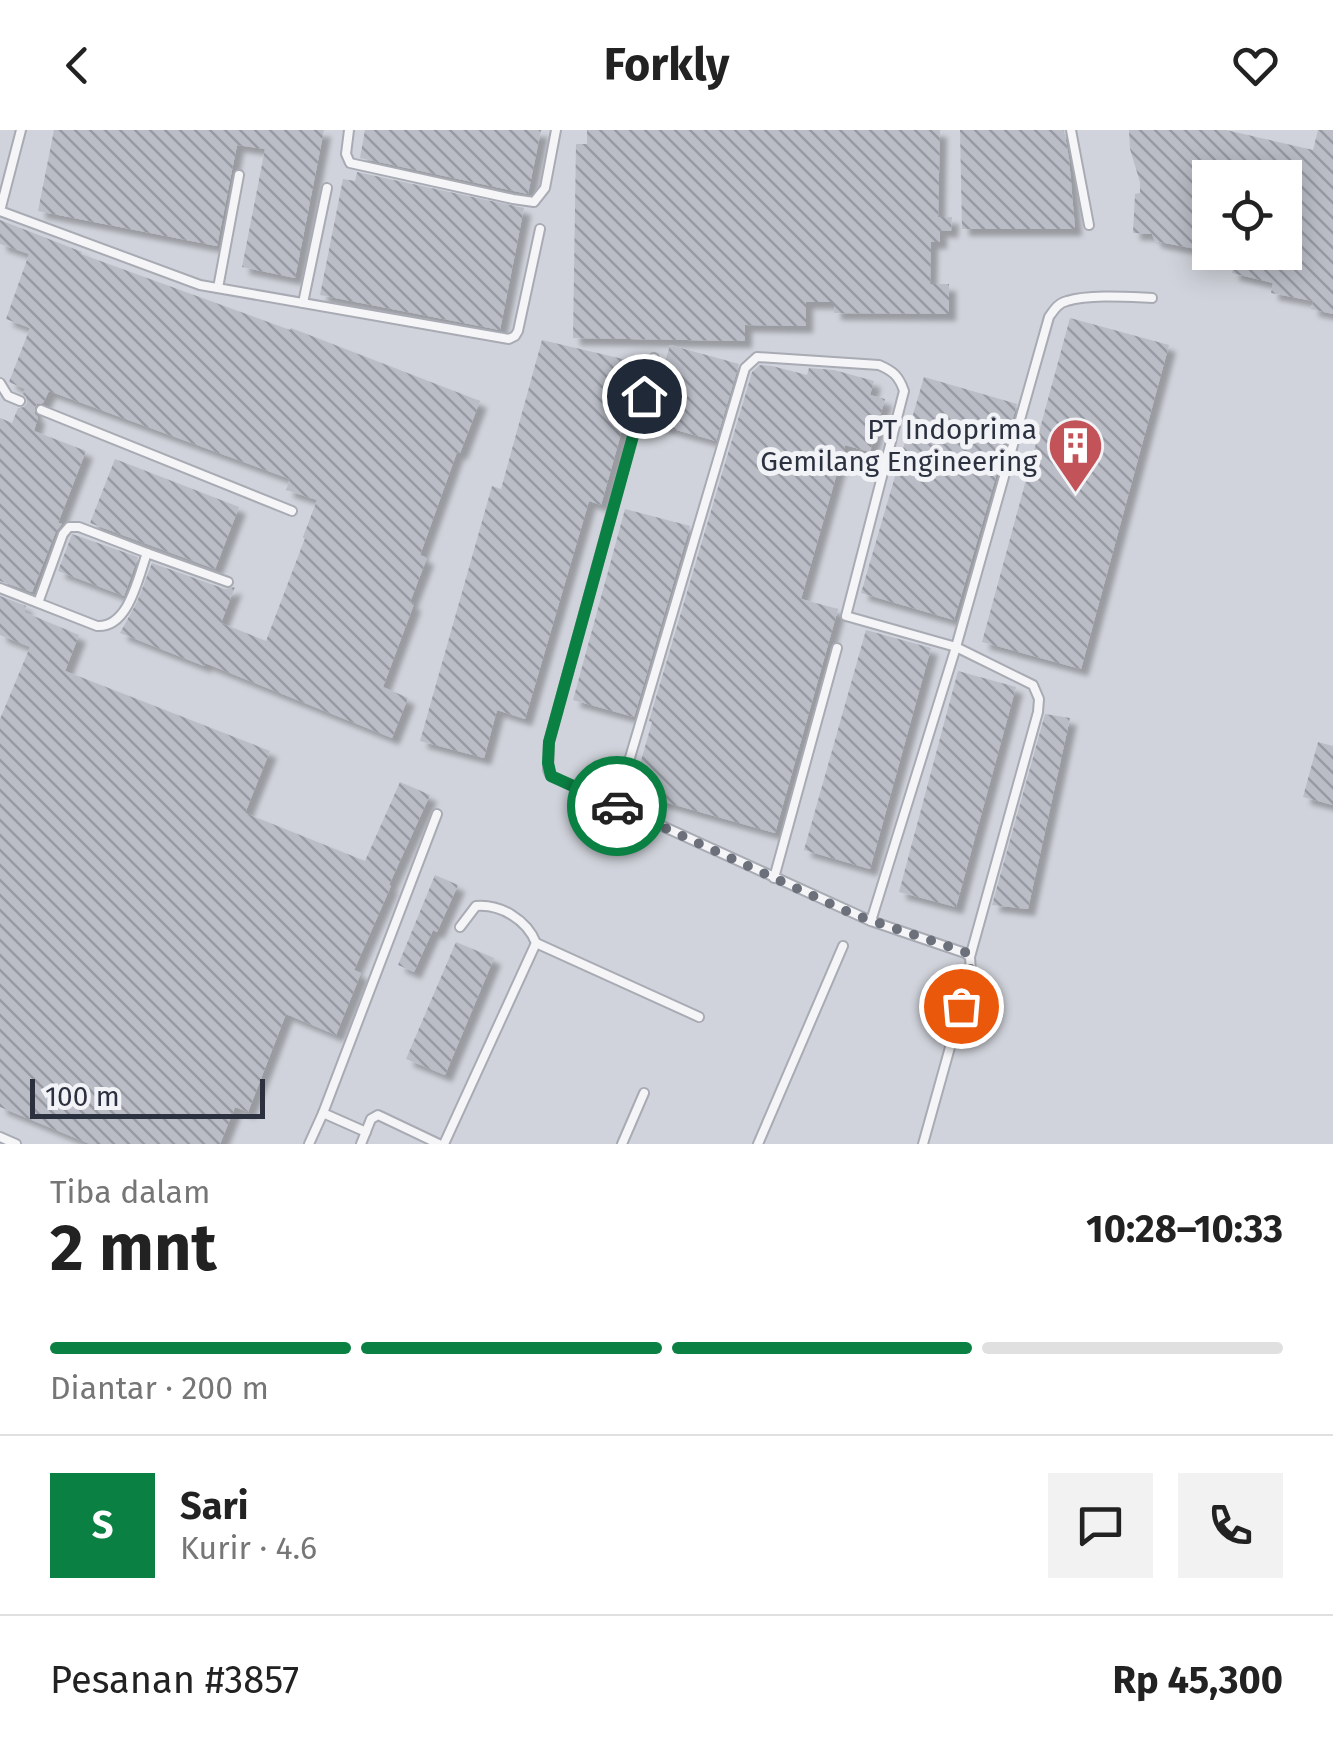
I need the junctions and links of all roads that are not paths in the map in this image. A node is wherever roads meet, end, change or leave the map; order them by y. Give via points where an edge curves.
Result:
1 (21, 130) edge
2 (349, 130) edge
3 (556, 130) edge
4 (1071, 130) edge
5 (239, 175) dead end
6 (327, 188) dead end
7 (1089, 226) dead end
8 (540, 229) dead end
9 (218, 288) junction
10 (1152, 298) dead end
11 (302, 303) junction
12 (654, 358) dead end
13 (0, 383) edge
14 (20, 401) dead end
15 (41, 410) dead end
16 (292, 511) dead end
17 (147, 553) junction
18 (228, 582) dead end
19 (0, 588) edge
20 (38, 603) junction
21 (956, 647) junction
22 (837, 648) dead end
23 (616, 805) junction
24 (437, 814) dead end
25 (774, 878) junction
26 (872, 921) junction
27 (460, 927) dead end
28 (536, 943) junction
29 (843, 946) dead end
30 (970, 956) junction
31 (699, 1017) dead end
32 (644, 1093) dead end
33 (323, 1113) junction
34 (366, 1132) junction
35 (0, 1137) edge
36 (16, 1144) edge
37 (309, 1144) edge
38 (361, 1144) edge
39 (441, 1144) edge
40 (622, 1144) edge
41 (758, 1144) edge
42 (923, 1144) edge

1 - 9 lane via 0,211
2 - 3 lane via 350,162 522,202 534,202 545,188
4 - 7 lane
5 - 9 lane
6 - 11 lane
8 - 11 lane via 518,331 509,339
9 - 11 lane
10 - 21 lane via 1068,300 1049,317
12 - 23 lane via 549,742 551,776
13 - 14 lane
15 - 16 lane
17 - 18 lane
17 - 20 lane via 126,608 107,626
17 - 20 lane via 69,527
19 - 20 lane
21 - 23 lane via 846,616 904,391 900,378 879,365 757,357 745,368
21 - 26 lane
21 - 30 lane via 1033,685 1038,699
22 - 25 lane
23 - 25 lane
24 - 33 lane
25 - 26 lane
26 - 30 lane
27 - 28 lane via 476,906 486,906 526,924
28 - 31 lane
28 - 39 lane
29 - 41 lane
30 - 42 lane
32 - 40 lane
33 - 34 lane
33 - 37 lane
34 - 38 lane
34 - 39 lane via 378,1115
35 - 36 lane

